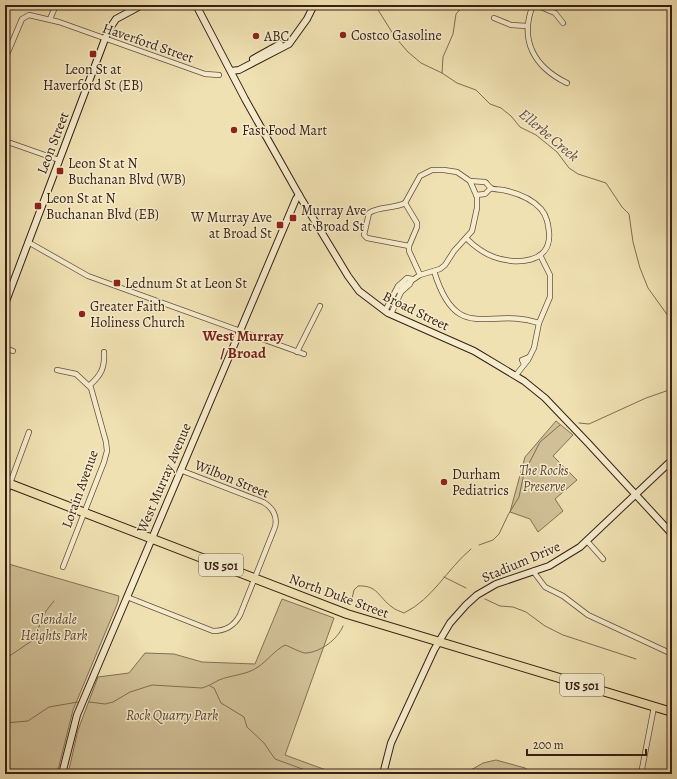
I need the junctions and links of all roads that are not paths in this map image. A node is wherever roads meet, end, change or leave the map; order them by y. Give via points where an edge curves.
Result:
1 (56, 5) edge
2 (142, 5) edge
3 (196, 5) edge
4 (314, 5) edge
5 (533, 5) edge
6 (536, 5) edge
7 (494, 18) dead end
8 (50, 20) junction
9 (563, 22) dead end
10 (527, 26) junction
11 (106, 39) junction
12 (5, 59) edge
13 (231, 71) junction
14 (219, 75) dead end
15 (567, 83) dead end
16 (5, 141) edge
17 (59, 160) junction
18 (470, 181) junction
19 (491, 188) junction
20 (476, 194) junction
21 (300, 195) junction
22 (405, 203) junction
23 (466, 238) junction
24 (28, 242) junction
25 (409, 246) junction
26 (540, 255) junction
27 (434, 271) junction
28 (420, 275) junction
29 (412, 279) junction
30 (399, 291) junction
31 (5, 304) edge
32 (320, 306) dead end
33 (388, 313) junction
34 (538, 323) junction
35 (239, 331) junction
36 (5, 348) edge
37 (13, 351) dead end
38 (104, 352) dead end
39 (297, 352) junction
40 (304, 354) dead end
41 (57, 370) dead end
42 (516, 375) junction
43 (90, 385) junction
44 (29, 432) dead end
45 (672, 460) edge
46 (180, 470) junction
47 (8, 482) edge
48 (636, 494) junction
49 (5, 497) edge
50 (84, 512) junction
51 (672, 534) edge
52 (151, 538) junction
53 (587, 541) junction
54 (602, 559) dead end
55 (64, 567) dead end
56 (533, 571) junction
57 (255, 578) junction
58 (127, 597) junction
59 (438, 642) junction
60 (672, 654) edge
61 (654, 707) junction
62 (672, 712) edge
63 (62, 774) edge
64 (383, 774) edge
65 (641, 774) edge

1 - 8 street
2 - 11 street, Leon Street via 116,19
3 - 13 street, Broad Street
4 - 13 street via 294,37
5 - 10 street
6 - 9 street via 555,13
7 - 10 street via 511,25
8 - 11 street, Haverford Street
8 - 12 street, Haverford Street via 25,16
10 - 15 street via 530,46 537,61 551,75
11 - 14 street, Haverford Street via 205,74
11 - 17 street, Leon Street
13 - 21 street, Broad Street via 244,99
16 - 17 street
17 - 24 street, Leon Street
18 - 19 street via 485,182
18 - 20 street
18 - 22 street via 453,171 427,171 416,182
19 - 20 street via 485,194
19 - 26 street via 519,195 542,210 547,219 549,238 546,248
20 - 23 street via 476,218 472,231
21 - 33 street, Broad Street via 352,283
21 - 35 street, West Murray Avenue via 296,199
22 - 25 street via 417,227
22 - 25 street via 369,213 364,235 367,238
23 - 26 street via 482,252 498,259 522,261 532,260
23 - 27 street via 454,250 446,265
24 - 31 street, Leon Street
24 - 35 street via 88,276
25 - 28 street via 409,254
26 - 34 street via 550,275 552,288 549,301
27 - 28 street
27 - 34 street via 447,302 464,315 482,320 521,318
28 - 29 street
29 - 30 street via 410,284
29 - 30 street via 407,278
30 - 33 street
32 - 39 street
33 - 42 street, Broad Street via 474,351
34 - 42 street via 535,345
35 - 39 street
35 - 46 street, West Murray Avenue
36 - 37 street
38 - 43 street via 103,369
39 - 40 street
41 - 43 street via 71,372
42 - 48 street, Broad Street via 535,390
43 - 50 street, Lorain Avenue via 98,406 107,451
44 - 47 street
45 - 48 street, Stadium Drive
46 - 52 street, West Murray Avenue
46 - 57 street, Wilbon Street via 263,502 272,510 276,520 275,528
47 - 49 street
47 - 50 highway, North Duke Street / US 501
48 - 51 street, Broad Street
48 - 53 street, Stadium Drive
50 - 52 highway, North Duke Street / US 501
50 - 55 street, Lorain Avenue
52 - 57 highway, North Duke Street / US 501
52 - 58 street, West Murray Avenue
53 - 54 street
53 - 56 street, Stadium Drive via 562,559
56 - 59 street, Stadium Drive via 496,584 477,595 458,613
56 - 60 street via 545,587 563,596 588,615
57 - 58 street, Wilbon Street via 237,621 222,630 206,629
57 - 59 highway, North Duke Street / US 501 via 347,614
58 - 63 street, West Murray Avenue via 77,715
59 - 61 highway, North Duke Street / US 501
59 - 64 street, Stadium Drive via 394,736
61 - 62 highway, North Duke Street / US 501
61 - 65 street

